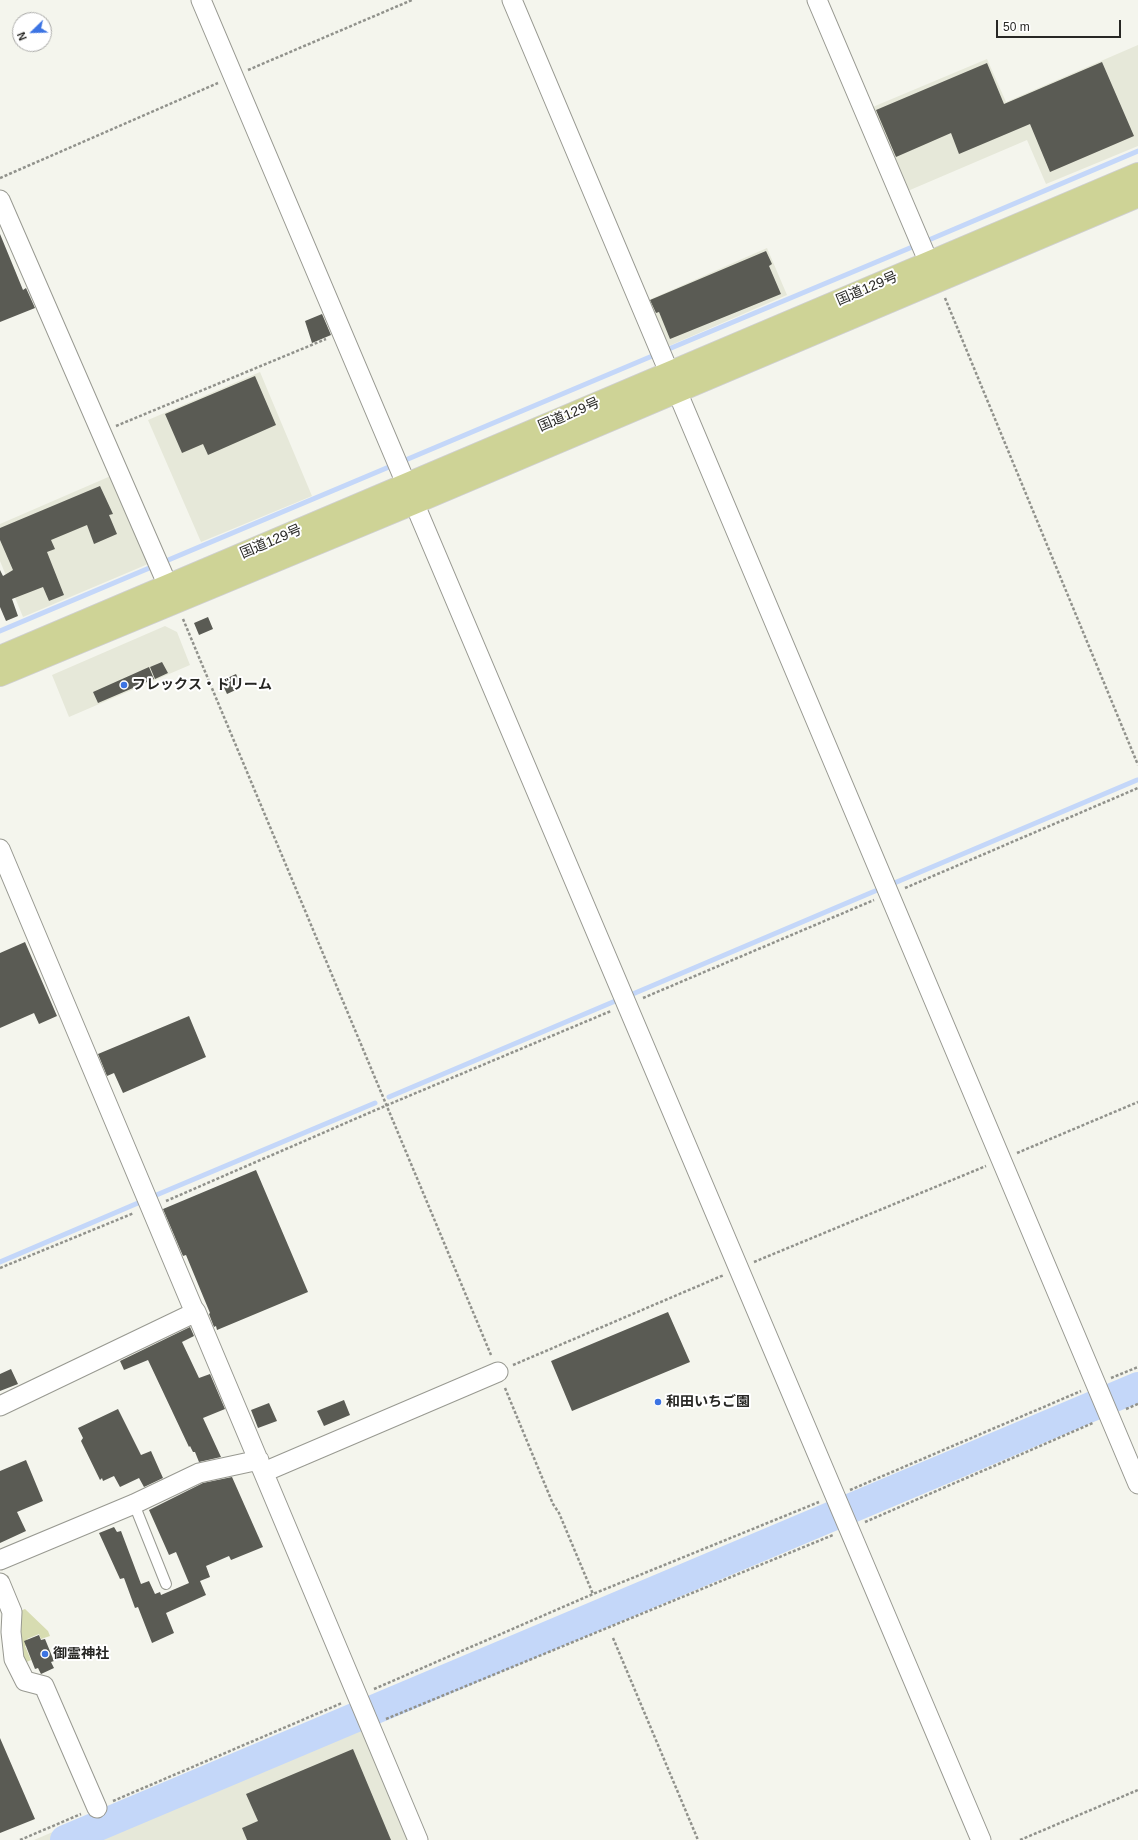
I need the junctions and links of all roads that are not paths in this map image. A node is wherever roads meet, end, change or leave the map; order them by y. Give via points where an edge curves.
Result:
1 (201, 0) edge
2 (512, 0) edge
3 (817, 0) edge
4 (1138, 174) edge
5 (1138, 196) edge
6 (0, 200) edge
7 (926, 257) junction
8 (666, 367) junction
9 (403, 478) junction
10 (165, 579) junction
11 (0, 657) edge
12 (0, 675) edge
13 (0, 849) edge
14 (196, 1312) junction
15 (498, 1372) road end
16 (0, 1406) edge
17 (262, 1466) junction
18 (1138, 1484) edge
19 (134, 1504) junction
20 (0, 1560) edge
21 (0, 1583) edge
22 (166, 1584) dead end
23 (97, 1808) road end
24 (418, 1840) edge
25 (981, 1840) edge

1 - 9 street
2 - 8 street
3 - 7 street
4 - 7 highway, 国道129号
5 - 7 highway, 国道129号
6 - 10 street
7 - 8 highway, 国道129号
8 - 9 highway, 国道129号
8 - 18 street
9 - 10 highway, 国道129号
9 - 25 street
10 - 11 highway, 国道129号
10 - 12 highway, 国道129号
13 - 14 street
14 - 16 street
14 - 17 street
15 - 17 street
17 - 19 street via 199,1473
17 - 24 street
19 - 20 street
19 - 22 lane
21 - 23 street via 12,1612 12,1650 19,1671 25,1681 44,1686

